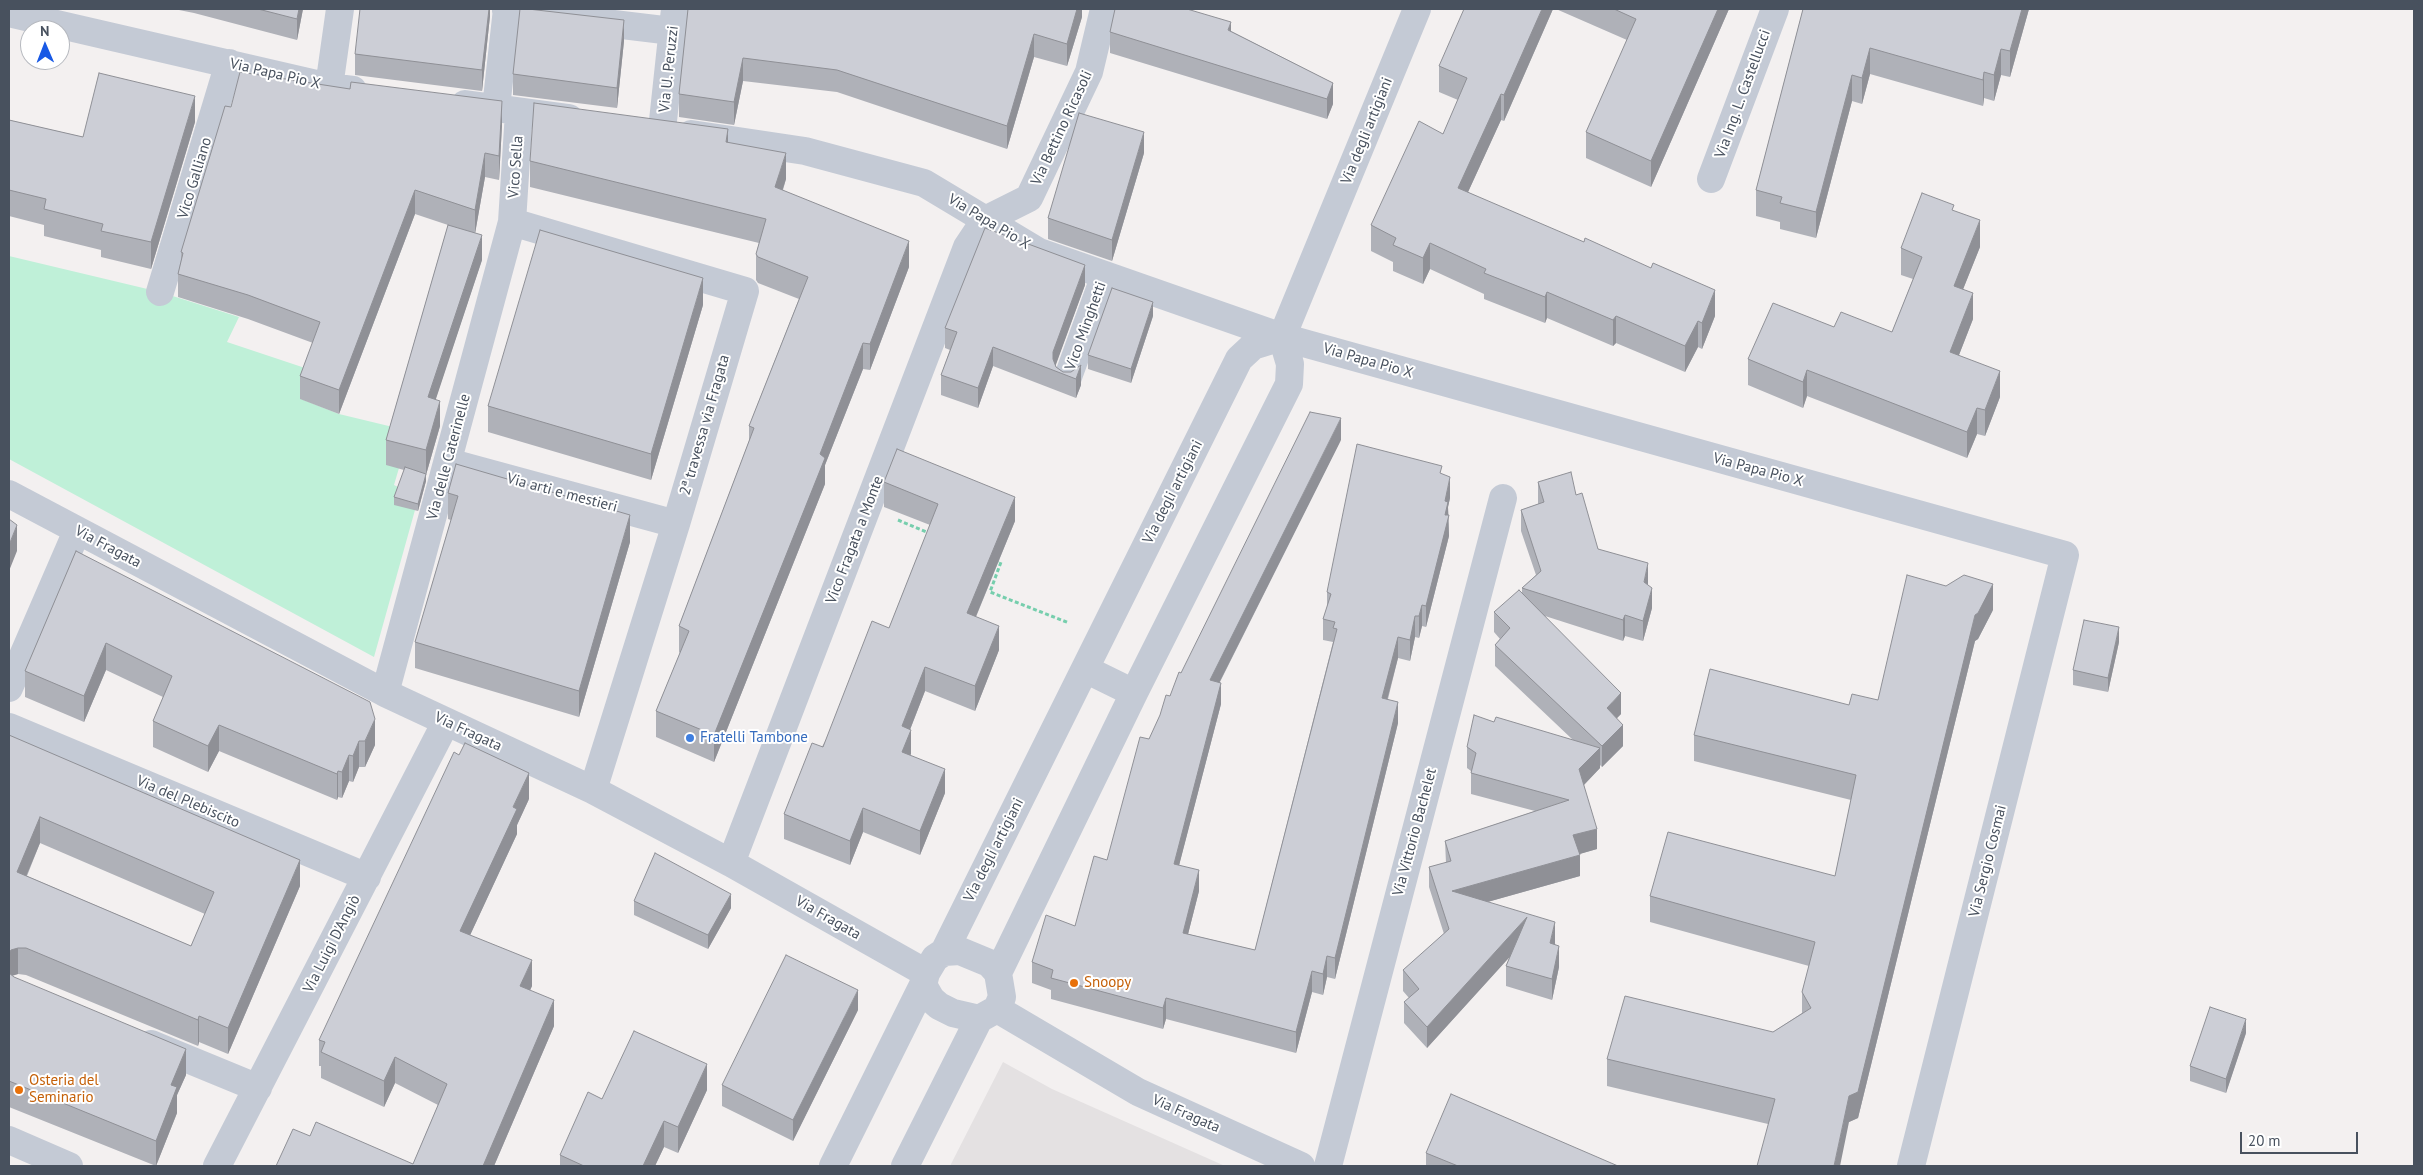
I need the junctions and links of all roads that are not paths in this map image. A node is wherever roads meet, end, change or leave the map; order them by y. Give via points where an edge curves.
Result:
1 (340, 9) edge
2 (1104, 9) edge
3 (1418, 9) edge
4 (1775, 9) edge
5 (507, 10) edge
6 (9, 13) edge
7 (674, 20) edge
8 (229, 64) junction
9 (329, 87) junction
10 (378, 93) edge
11 (437, 101) edge
12 (508, 110) junction
13 (596, 121) edge
14 (634, 126) edge
15 (662, 130) junction
16 (1711, 178) dead end
17 (985, 220) junction
18 (512, 222) junction
19 (1105, 276) junction
20 (160, 292) dead end
21 (1282, 337) junction
22 (1068, 377) edge
23 (448, 462) junction
24 (9, 494) edge
25 (1503, 498) dead end
26 (676, 524) junction
27 (77, 531) junction
28 (2065, 555) joint
29 (1085, 669) junction
30 (9, 688) edge
31 (385, 693) junction
32 (1134, 693) junction
33 (446, 722) junction
34 (9, 727) edge
35 (593, 790) junction
36 (731, 862) junction
37 (367, 877) junction
38 (944, 952) junction
39 (998, 974) junction
40 (924, 979) junction
41 (988, 1014) junction
42 (130, 1035) edge
43 (258, 1088) junction
44 (9, 1140) edge
45 (69, 1166) edge
46 (217, 1166) edge
47 (834, 1166) edge
48 (905, 1166) edge
49 (1302, 1166) edge
50 (1328, 1166) edge
51 (1911, 1166) edge

1 - 9 street
2 - 17 street, Via Bettino Ricasoli via 1089,72 1029,198
3 - 21 street, Via degli artigiani
4 - 16 street, Via Ing. L. Castellucci
5 - 7 street
5 - 12 street, Vico Sella
6 - 8 street, Via Papa Pio X
7 - 15 street, Via U. Peruzzi
8 - 9 street, Via Papa Pio X
8 - 20 street, Vico Galliano
9 - 10 street, Via Papa Pio X
11 - 12 street
12 - 13 street
12 - 18 street, Vico Sella
14 - 15 street, Via Papa Pio X
15 - 17 street, Via Papa Pio X via 805,151 924,182
17 - 19 street, Via Papa Pio X via 1039,252
17 - 36 street, Vico Fragata a Monte via 967,247
18 - 23 street, Via delle Caterinelle
18 - 26 street, 2ª travessa via Fragata via 745,292
19 - 21 street, Via Papa Pio X
19 - 22 street, Vico Minghetti
21 - 28 street, Via Papa Pio X
21 - 29 street, Via degli artigiani via 1253,346 1239,359
21 - 32 street via 1290,364 1289,384
23 - 26 street, Via arti e mestieri
23 - 31 street, Via delle Caterinelle
24 - 27 street, Via Fragata
25 - 50 street, Via Vittorio Bachelet
26 - 35 street, 2ª travessa via Fragata
27 - 30 street
27 - 31 street, Via Fragata
28 - 51 street, Via Sergio Cosmai
29 - 32 street
29 - 38 street, Via degli artigiani
31 - 33 street, Via Fragata
32 - 39 street
33 - 35 street, Via Fragata
33 - 37 street, Via Luigi D'Angiò
34 - 37 street, Via del Plebiscito
35 - 36 street, Via Fragata
36 - 40 street, Via Fragata
37 - 43 street, Via Luigi D'Angiò
38 - 39 street via 960,951 977,956
38 - 40 street via 935,958
39 - 41 street via 1002,997
40 - 41 street via 932,999 940,1006 953,1013
40 - 47 street
41 - 48 street
41 - 49 street, Via Fragata via 1138,1092
42 - 43 street
43 - 46 street, Via Luigi D'Angiò
44 - 45 street

